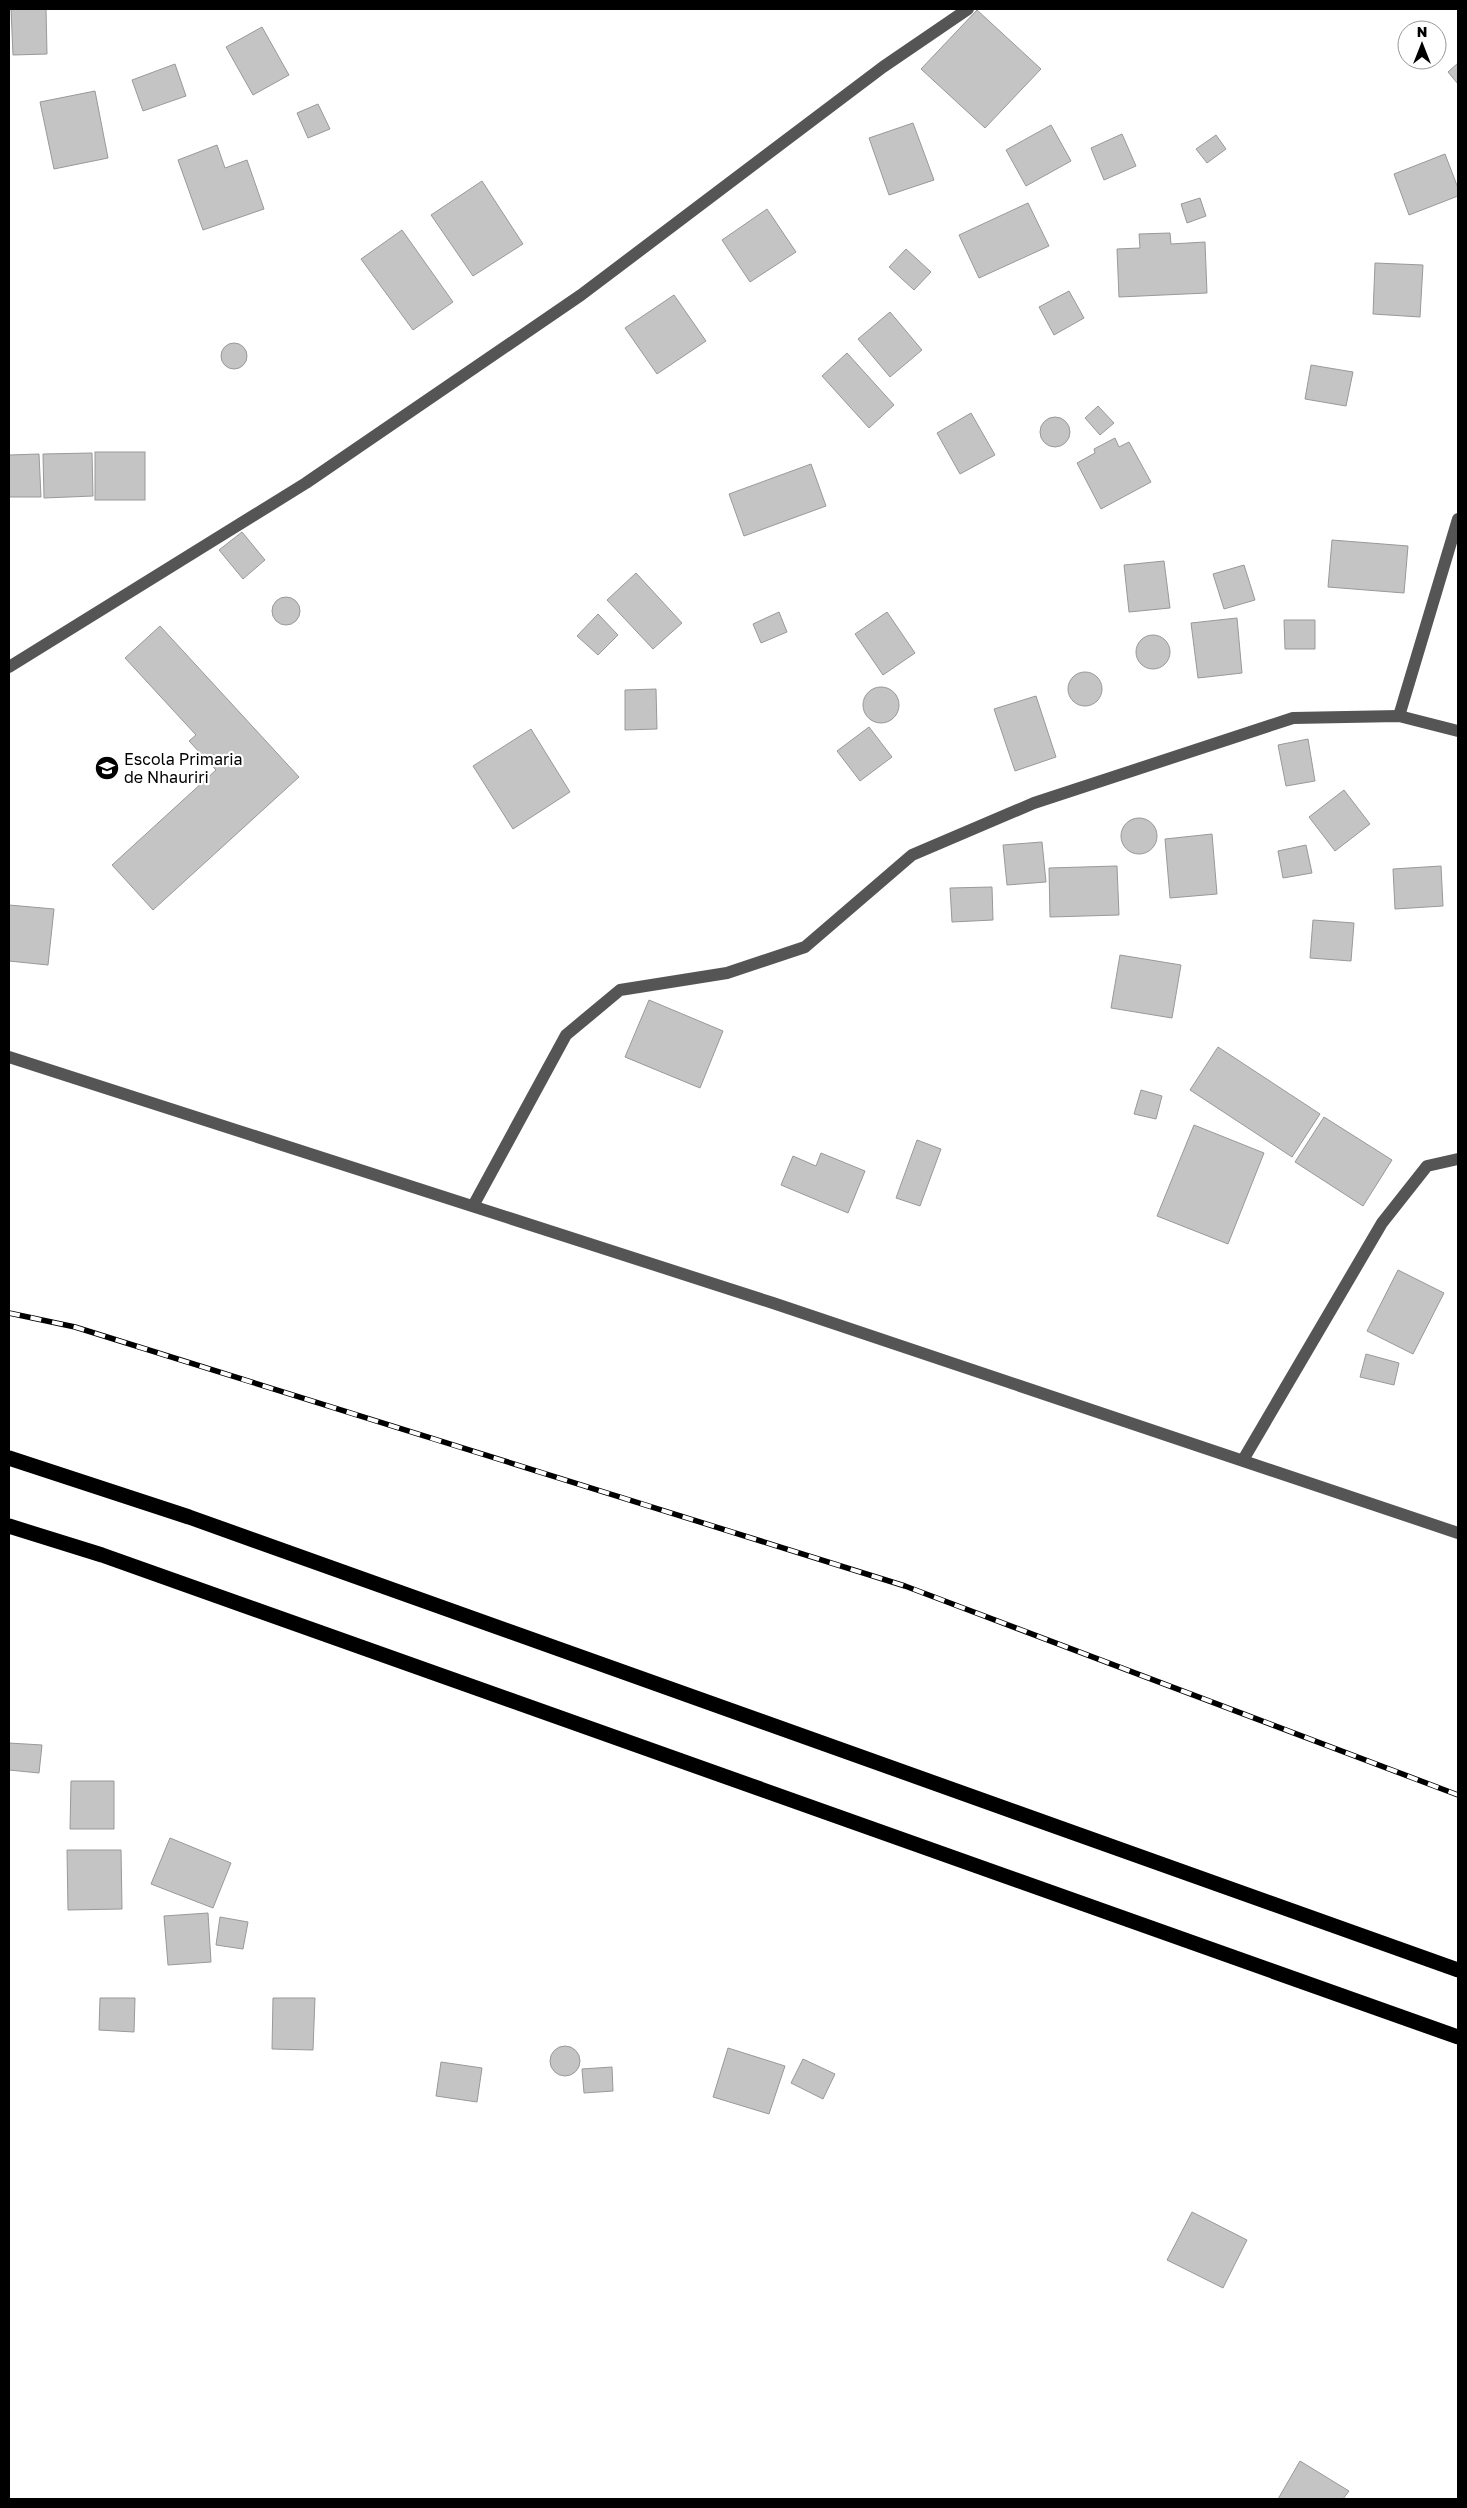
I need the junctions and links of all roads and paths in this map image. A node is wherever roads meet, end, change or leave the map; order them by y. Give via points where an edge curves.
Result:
1 (968, 9) edge
2 (1458, 519) edge
3 (9, 667) edge
4 (1399, 716) junction
5 (1458, 731) edge
6 (9, 1057) edge
7 (1458, 1159) edge
8 (473, 1206) junction
9 (9, 1458) edge
10 (1243, 1460) junction
11 (9, 1526) edge
12 (1458, 1533) edge
13 (1458, 1970) edge
14 (1458, 2037) edge

1 - 3 street via 883,67 581,295 306,483
2 - 4 street
4 - 5 street
4 - 8 street via 1293,718 1034,803 912,855 805,947 727,973 620,990 566,1035
6 - 8 street
7 - 10 street via 1427,1166 1382,1223
8 - 10 street
9 - 13 highway via 189,1517
10 - 12 street
11 - 14 highway via 111,1559

